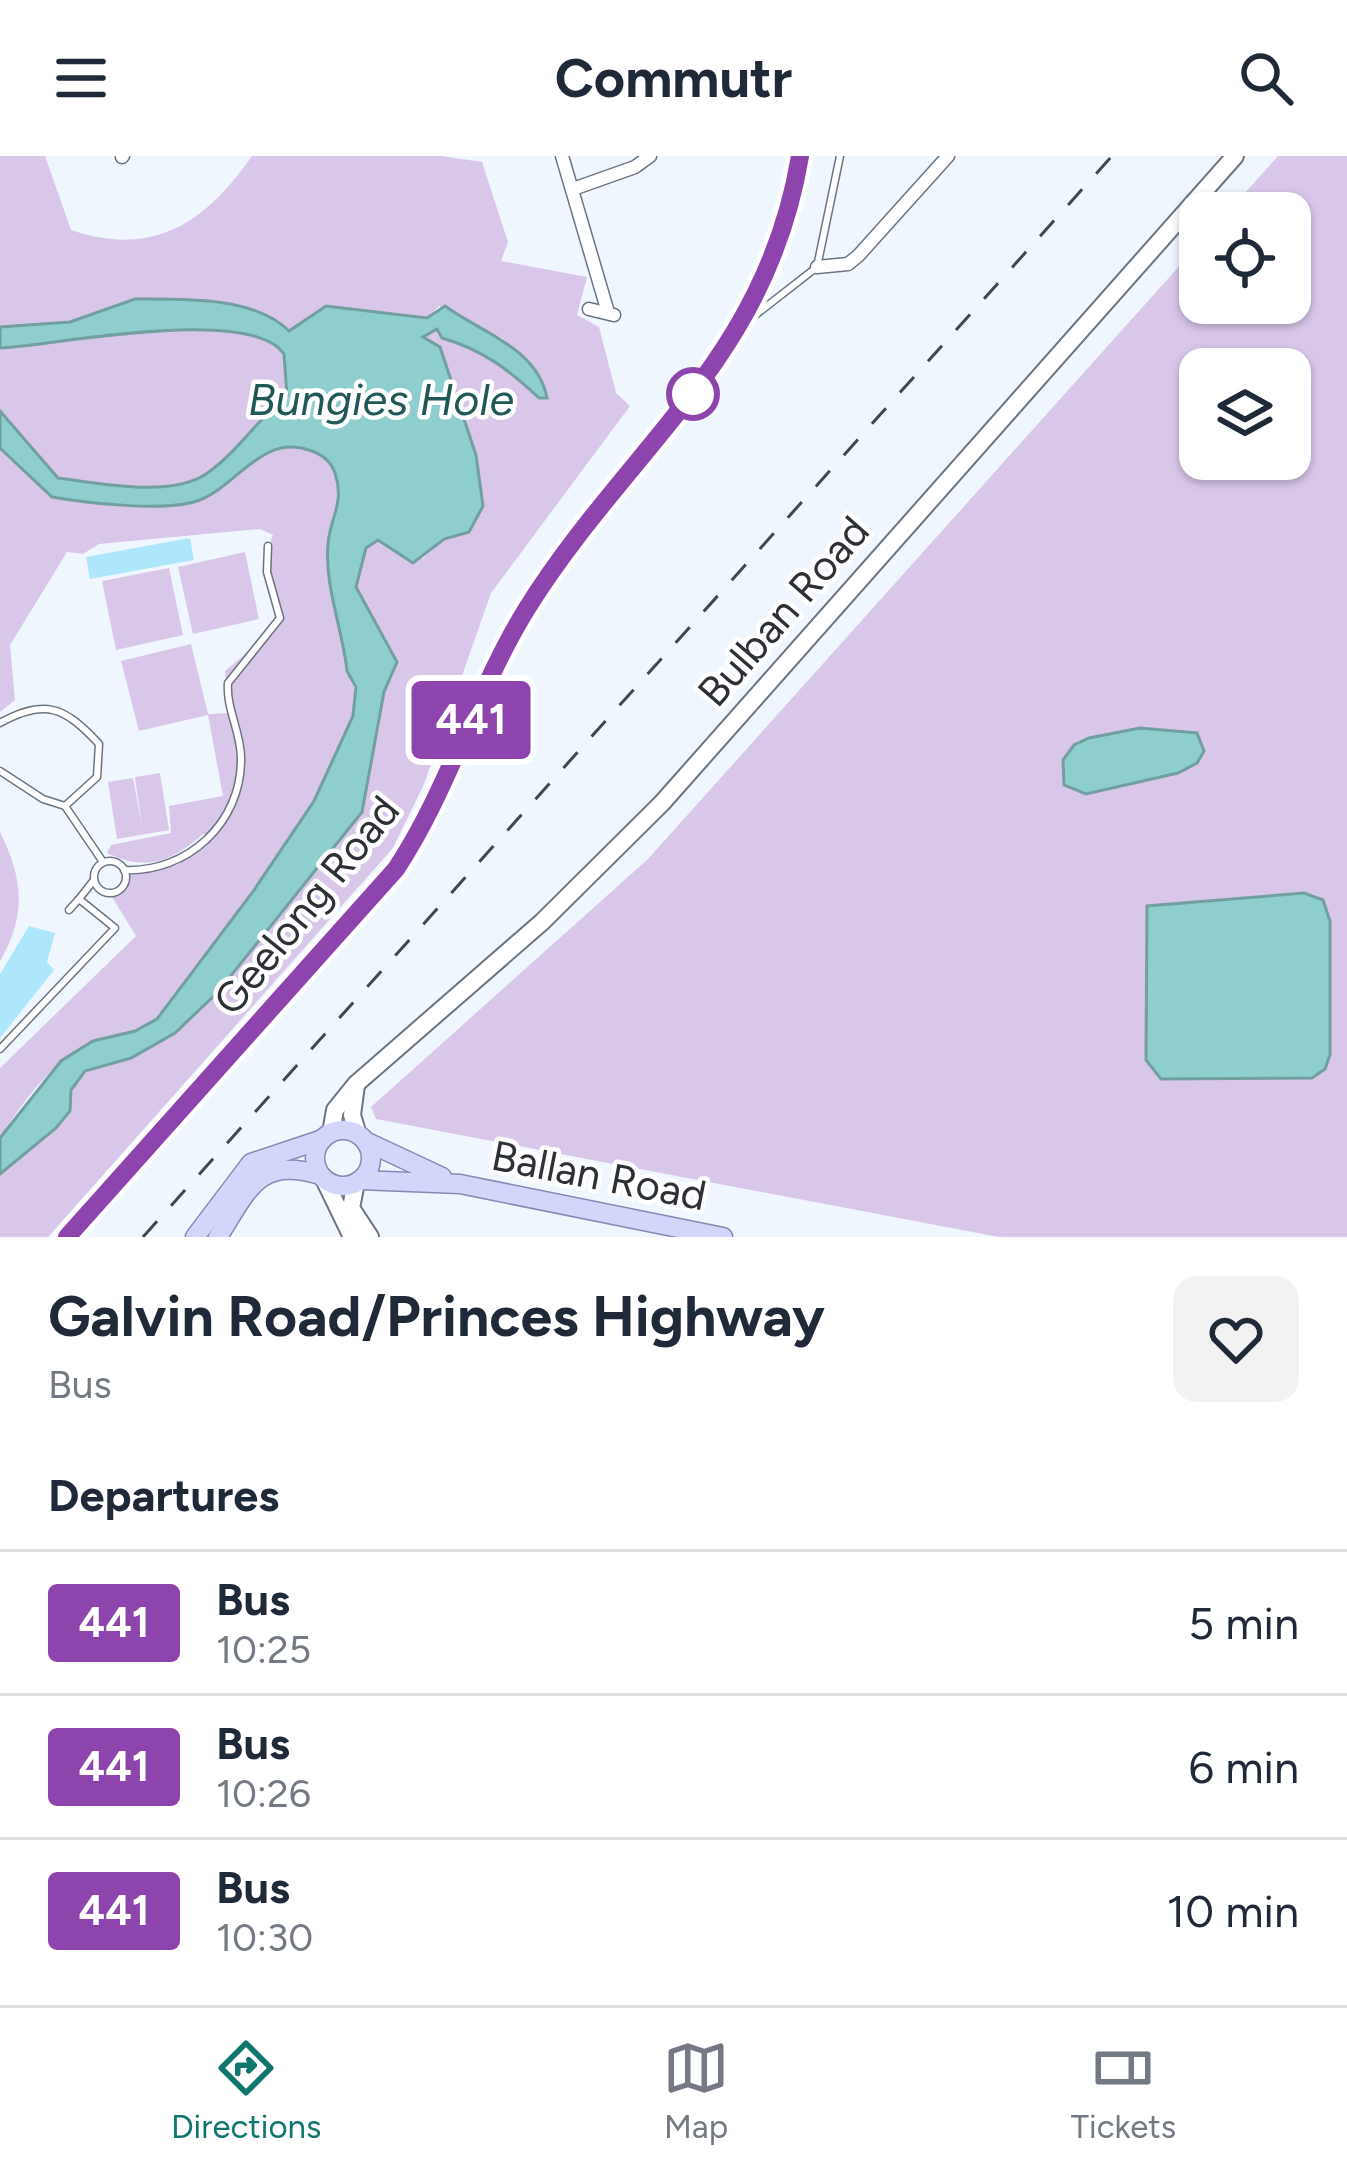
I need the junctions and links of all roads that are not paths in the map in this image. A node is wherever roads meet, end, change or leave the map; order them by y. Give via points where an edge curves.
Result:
1 (562, 156) edge
2 (650, 156) edge
3 (800, 156) edge
4 (840, 156) edge
5 (948, 156) edge
6 (1235, 156) edge
7 (573, 189) junction
8 (817, 267) junction
9 (590, 309) dead end
10 (741, 326) junction
11 (268, 546) dead end
12 (0, 723) edge
13 (0, 771) edge
14 (65, 806) junction
15 (103, 862) junction
16 (124, 870) junction
17 (94, 880) junction
18 (114, 892) junction
19 (80, 899) junction
20 (70, 910) dead end
21 (96, 911) junction
22 (0, 1049) edge
23 (356, 1084) junction
24 (327, 1136) junction
25 (362, 1138) junction
26 (322, 1177) junction
27 (358, 1181) junction
28 (460, 1184) junction
29 (67, 1237) edge
30 (195, 1237) edge
31 (218, 1237) edge
32 (352, 1237) edge
33 (370, 1237) edge
34 (723, 1237) edge

1 - 7 street
2 - 7 street
3 - 10 highway, Geelong Road via 766,279
4 - 8 lane
5 - 8 street via 858,256
6 - 23 street, Bulban Road via 648,817
7 - 9 street via 610,312
8 - 10 lane
10 - 29 highway, Geelong Road via 542,584 481,694 431,816 396,869
11 - 16 lane via 280,618 228,683 242,761 230,811 178,864
12 - 14 lane via 27,708 55,709 99,744 98,777
13 - 14 lane
14 - 15 lane
15 - 16 lane
15 - 17 lane
16 - 18 lane
17 - 18 lane
17 - 19 lane
18 - 21 lane
19 - 20 lane
19 - 21 lane
21 - 22 lane via 115,928
23 - 24 street, Bulban Road
23 - 25 street via 352,1115
24 - 25 main road
24 - 26 main road via 315,1156
24 - 30 main road via 251,1163
25 - 27 main road via 370,1165
25 - 28 main road, Ballan Road
26 - 27 main road via 342,1186
26 - 31 main road via 285,1167 265,1174
26 - 32 street
27 - 28 main road, Ballan Road
27 - 33 street via 353,1218
28 - 34 main road, Ballan Road

